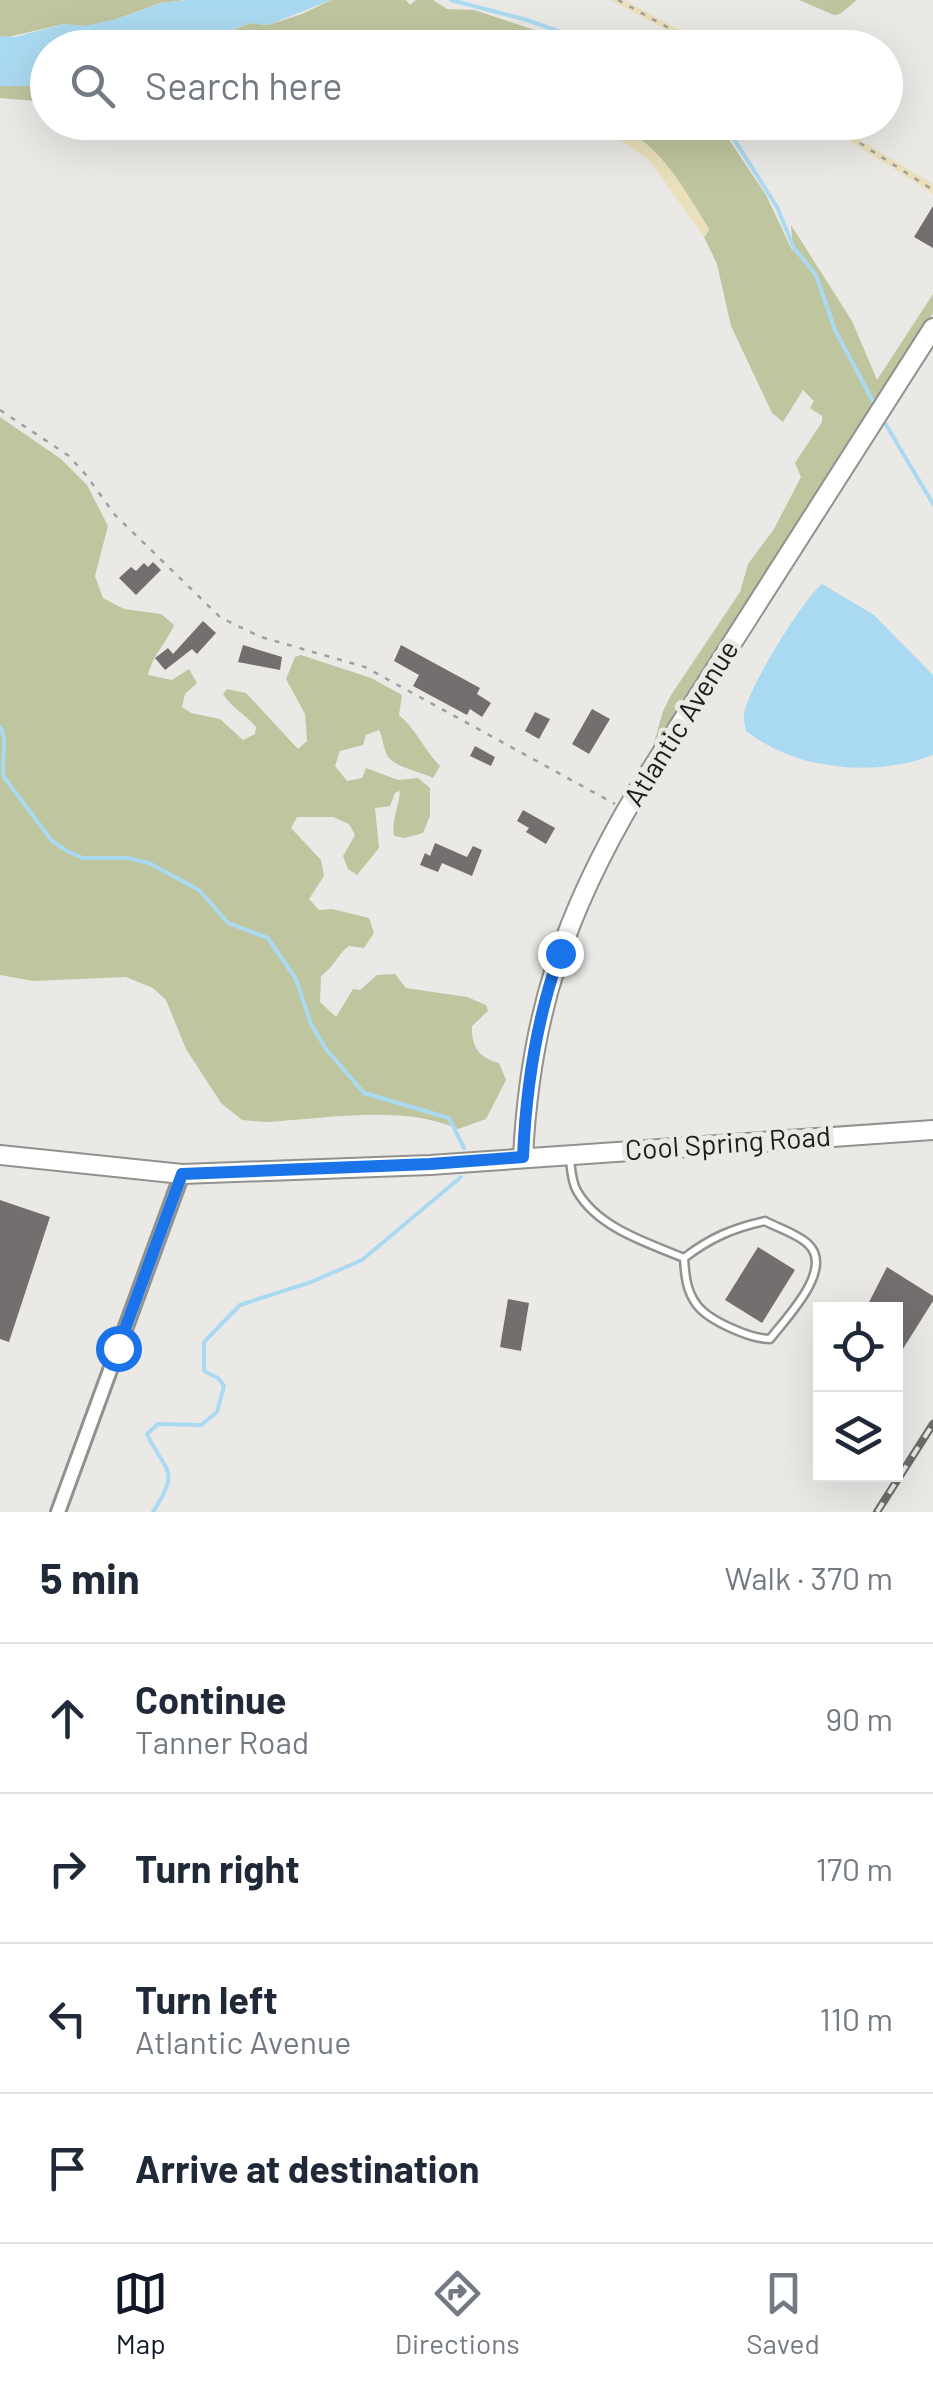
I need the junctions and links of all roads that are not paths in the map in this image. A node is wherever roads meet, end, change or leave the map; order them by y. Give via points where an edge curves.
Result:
1 (933, 328) edge
2 (933, 1130) edge
3 (568, 1154) junction
4 (0, 1155) edge
5 (523, 1157) junction
6 (182, 1174) junction
7 (684, 1258) junction
8 (58, 1512) edge

1 - 5 main road, Atlantic Avenue via 626,810 587,885 547,989 530,1068
2 - 3 main road, Cool Spring Road
3 - 5 main road, Cool Spring Road
3 - 7 lane via 576,1190 598,1215
4 - 6 main road, Cool Spring Road
5 - 6 main road, Cool Spring Road
6 - 8 street
7 - 7 lane via 708,1239 765,1222 809,1244 818,1263 815,1278 770,1339 752,1338 698,1307

